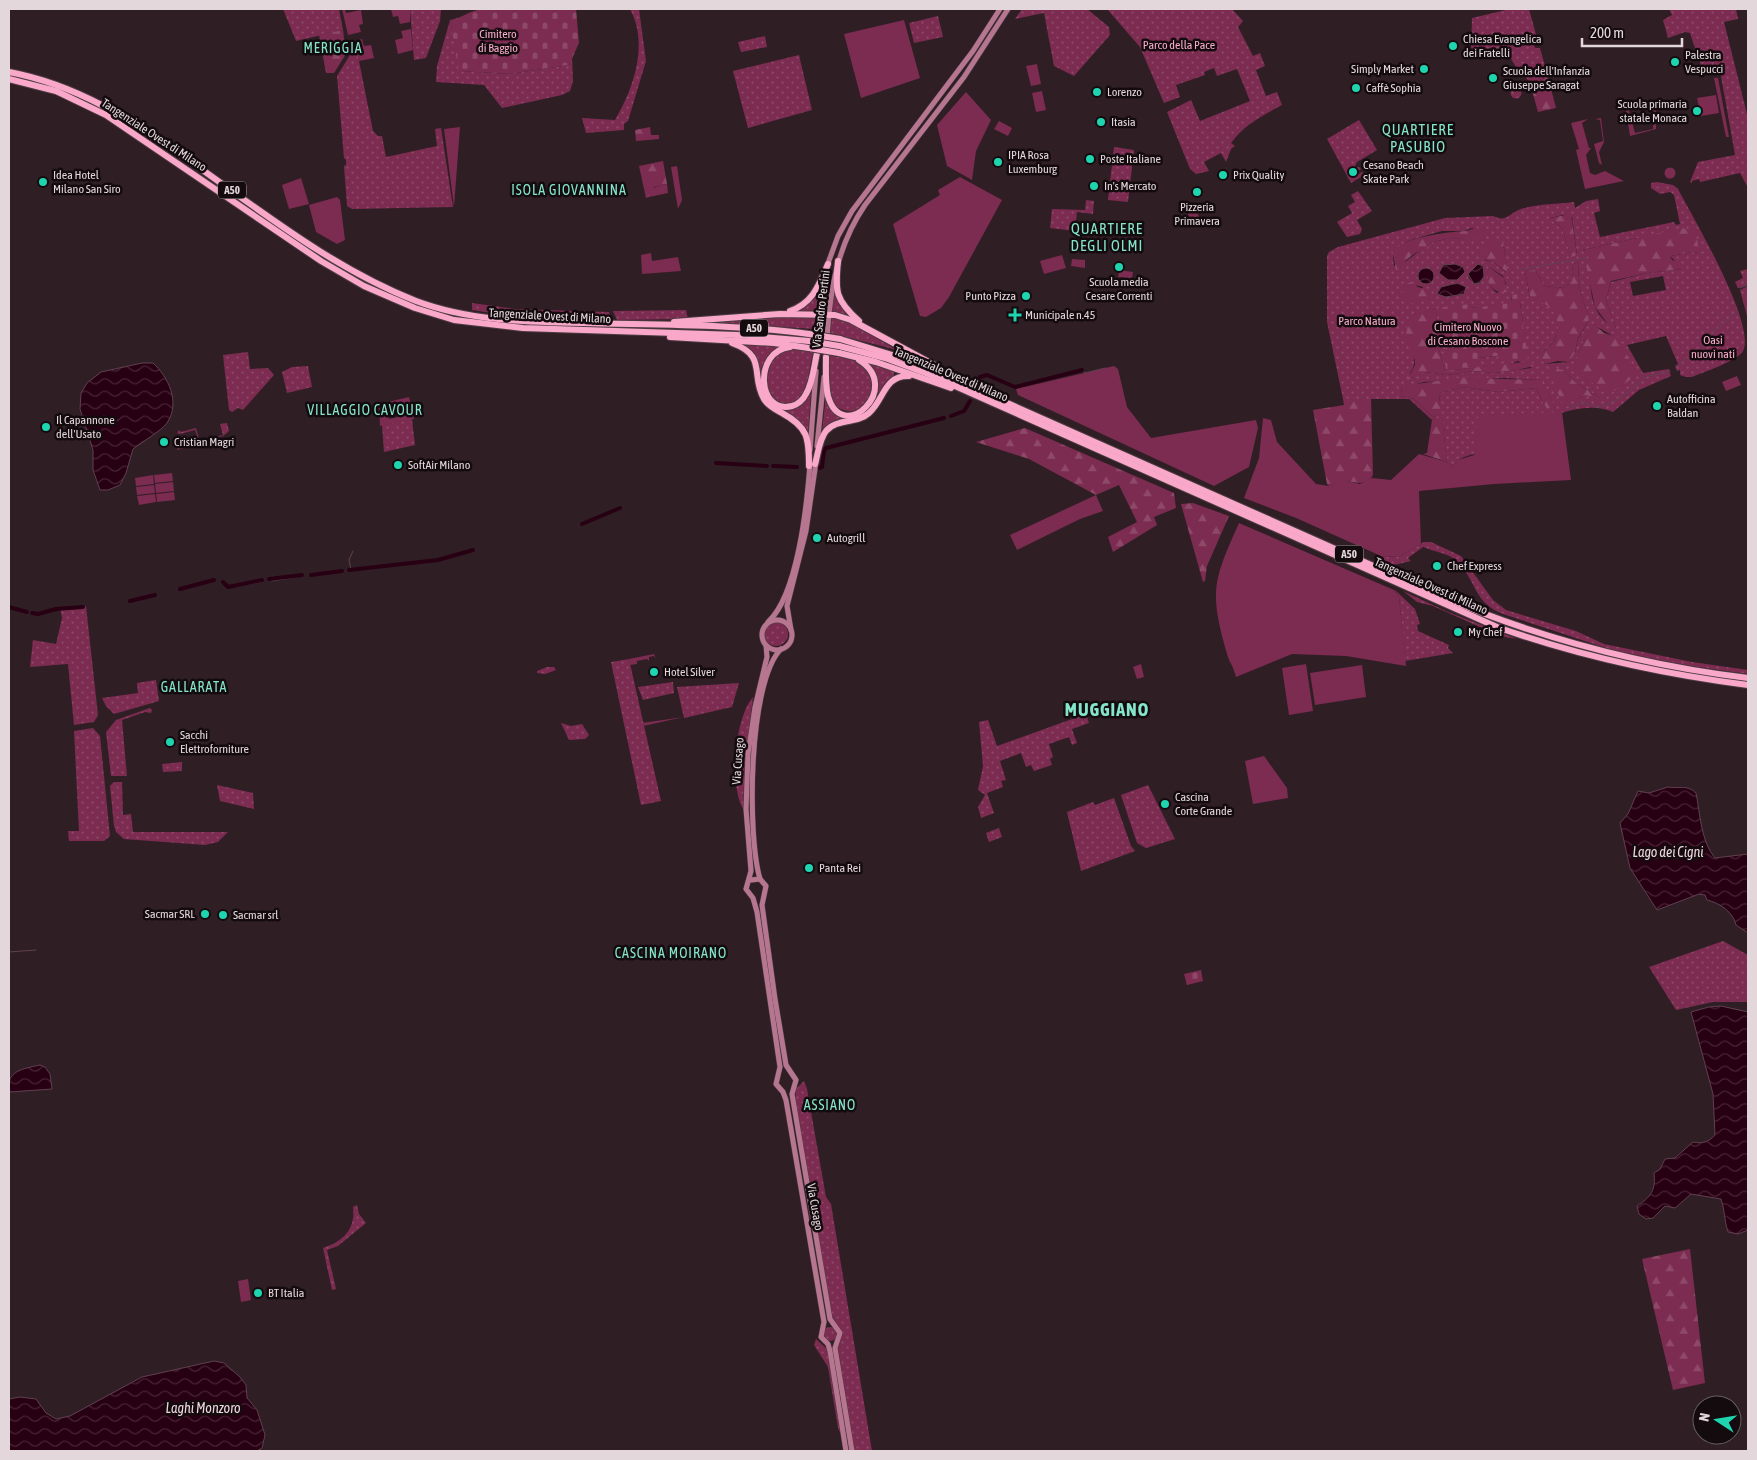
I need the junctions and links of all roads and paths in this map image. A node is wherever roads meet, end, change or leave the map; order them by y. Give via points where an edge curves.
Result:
1 (1000, 9) edge
2 (1008, 9) edge
3 (9, 72) edge
4 (9, 79) edge
5 (838, 261) junction
6 (828, 264) junction
7 (820, 313) junction
8 (780, 314) junction
9 (829, 314) junction
10 (474, 319) junction
11 (867, 328) junction
12 (641, 329) junction
13 (689, 330) junction
14 (698, 330) junction
15 (724, 341) junction
16 (809, 341) junction
17 (799, 346) junction
18 (839, 346) junction
19 (817, 353) junction
20 (826, 357) junction
21 (854, 357) junction
22 (893, 361) junction
23 (913, 367) junction
24 (987, 401) junction
25 (812, 465) junction
26 (768, 622) junction
27 (791, 630) junction
28 (766, 645) junction
29 (781, 649) junction
30 (1748, 678) edge
31 (1748, 686) edge
32 (760, 879) junction
33 (751, 880) junction
34 (764, 895) junction
35 (753, 898) junction
36 (790, 1073) junction
37 (780, 1074) junction
38 (793, 1090) junction
39 (783, 1092) junction
40 (832, 1325) junction
41 (824, 1327) junction
42 (836, 1343) junction
43 (828, 1344) junction
44 (846, 1451) edge
45 (852, 1451) edge

1 - 6 main road, Via Sandro Pertini via 958,73 852,211
2 - 5 main road, Via Sandro Pertini via 964,77 862,210 847,235
3 - 10 highway, Tangenziale Ovest di Milano / A50 via 61,86 110,108 325,254 376,283 417,301
4 - 10 highway, Tangenziale Ovest di Milano / A50 via 56,91 106,115 357,282 415,308 454,320
5 - 9 main road, Via Sandro Pertini
5 - 11 highway via 838,297 848,312
6 - 7 main road, Via Sandro Pertini
6 - 8 highway via 808,302
7 - 8 highway
7 - 9 highway
7 - 19 main road, Via Sandro Pertini
8 - 14 highway
9 - 11 highway via 845,317
9 - 20 main road, Via Sandro Pertini
10 - 12 highway, Tangenziale Ovest di Milano / A50 via 523,328
11 - 23 highway via 898,347
12 - 13 highway
12 - 13 highway, Tangenziale Ovest di Milano / A50
13 - 14 highway
13 - 14 highway, Tangenziale Ovest di Milano / A50
14 - 15 highway
14 - 16 highway, Tangenziale Ovest di Milano / A50
15 - 17 highway
15 - 25 highway via 753,356 765,401 795,420 805,431
16 - 17 highway
16 - 18 highway, bridge
16 - 18 highway, Tangenziale Ovest di Milano / A50, bridge
17 - 19 highway via 785,347 776,352 765,369 765,390 770,400 779,406 790,407 804,399
18 - 21 highway
18 - 22 highway, Tangenziale Ovest di Milano / A50
19 - 25 main road, Via Sandro Pertini
20 - 21 highway via 831,402 839,412 852,415 865,410 874,390 872,374 864,363
20 - 25 main road, Via Sandro Pertini
21 - 22 highway
22 - 23 highway, Tangenziale Ovest di Milano / A50
23 - 24 highway, Tangenziale Ovest di Milano / A50
23 - 24 highway via 921,378
23 - 25 highway via 891,381 869,413 862,418 833,425 826,431
23 - 30 highway, Tangenziale Ovest di Milano / A50 via 965,383 1500,620 1614,655
24 - 31 highway, Tangenziale Ovest di Milano / A50 via 1497,626 1547,644 1608,660
25 - 26 main road, Via Sandro Pertini via 793,569 782,604
25 - 27 main road, Via Sandro Pertini via 806,531 787,606
26 - 27 main road via 781,620
26 - 28 main road via 762,634
27 - 29 main road via 790,641
28 - 29 main road
28 - 33 main road, Via Cusago via 767,657 755,707 747,765 746,810
29 - 32 main road, Via Cusago via 774,657 764,689 754,748 752,821
32 - 33 main road
32 - 34 main road, Via Cusago via 766,887
33 - 35 main road, Via Cusago via 746,889
34 - 35 main road
34 - 36 main road, Via Cusago via 763,910 776,999
35 - 37 main road, Via Cusago
36 - 37 main road
36 - 38 main road, Via Cusago via 796,1080
37 - 39 main road, Via Cusago via 776,1084
38 - 39 main road
38 - 40 main road, Via Cusago
39 - 41 main road, Via Cusago
40 - 41 main road
40 - 42 main road, Via Cusago via 840,1333
41 - 43 main road, Via Cusago via 821,1337
42 - 43 main road
42 - 45 main road, Via Cusago
43 - 44 main road, Via Cusago

